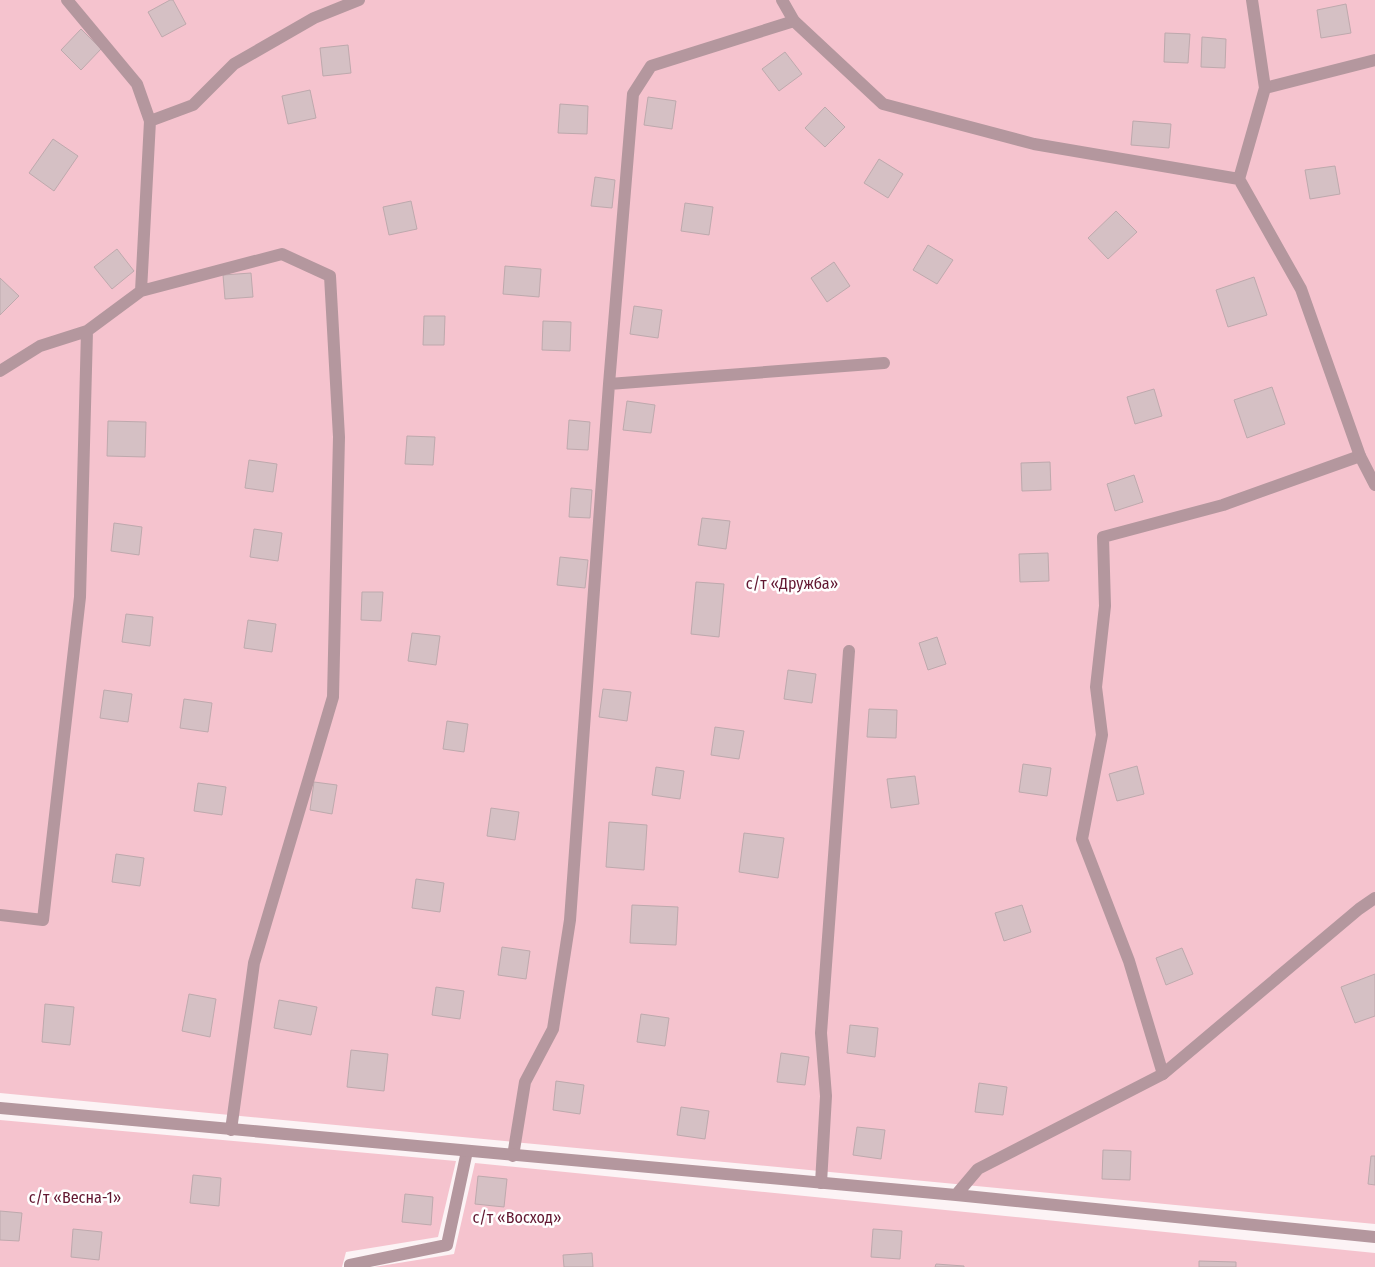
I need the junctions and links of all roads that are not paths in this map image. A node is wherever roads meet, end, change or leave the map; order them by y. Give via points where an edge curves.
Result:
1 (67, 0) edge
2 (359, 0) edge
3 (782, 0) edge
4 (1252, 0) edge
5 (794, 21) junction
6 (1375, 60) edge
7 (1265, 88) junction
8 (150, 121) junction
9 (1239, 178) junction
10 (141, 291) junction
11 (87, 331) junction
12 (884, 363) dead end
13 (0, 371) edge
14 (609, 384) junction
15 (1360, 456) junction
16 (1375, 485) edge
17 (849, 651) dead end
18 (1375, 898) edge
19 (0, 915) edge
20 (1163, 1074) junction
21 (0, 1108) edge
22 (231, 1130) junction
23 (467, 1151) junction
24 (513, 1156) junction
25 (821, 1184) junction
26 (956, 1196) junction
27 (1375, 1236) edge
28 (350, 1267) edge

1 - 8 street via 137,84
2 - 8 street via 314,18 234,64 193,105
3 - 5 street
4 - 7 street
5 - 9 street via 883,104 1034,144
5 - 14 street via 651,66 633,94
6 - 7 street
7 - 9 street
8 - 10 street
9 - 15 street via 1301,289
10 - 11 street
10 - 22 street via 282,254 330,276 339,437 333,697 254,963
11 - 13 street via 40,346
11 - 19 street via 80,597 43,920
12 - 14 street
14 - 24 street via 570,920 553,1029 525,1082
15 - 16 street
15 - 20 street via 1223,505 1103,537 1105,606 1096,687 1102,735 1082,839 1129,961
17 - 25 street via 821,1033 826,1096
18 - 20 street
20 - 26 street via 978,1170
21 - 22 street
22 - 23 street
23 - 24 street
23 - 28 street via 447,1246 350,1264
24 - 25 street
25 - 26 street
26 - 27 street

